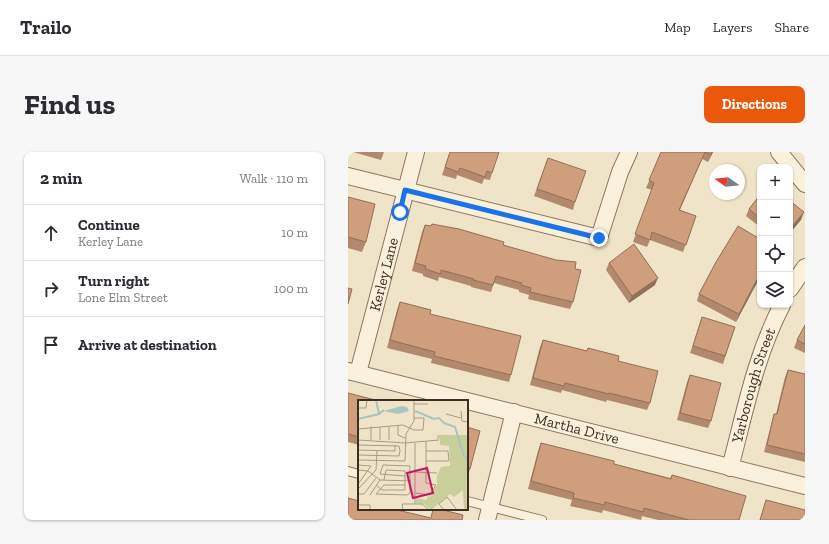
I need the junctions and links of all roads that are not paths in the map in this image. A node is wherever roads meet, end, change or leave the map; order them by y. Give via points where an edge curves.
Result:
1 (416, 152) edge
2 (629, 152) edge
3 (779, 152) edge
4 (348, 176) edge
5 (805, 184) edge
6 (405, 190) junction
7 (805, 267) edge
8 (793, 285) edge
9 (780, 308) edge
10 (353, 372) edge
11 (466, 400) edge
12 (468, 401) edge
13 (514, 412) junction
14 (730, 468) junction
15 (348, 471) edge
16 (358, 474) edge
17 (805, 486) edge
18 (468, 502) edge
19 (488, 513) edge
20 (542, 520) edge

1 - 6 street, Kerley Lane
2 - 6 street via 599,238
3 - 5 street
4 - 6 street
6 - 10 street, Kerley Lane
7 - 8 street
9 - 14 street, Yarborough Street via 770,327 755,370
10 - 11 street, Martha Drive
12 - 13 street, Martha Drive
13 - 14 street, Martha Drive
13 - 19 street
14 - 17 street, Martha Drive
15 - 16 lane
18 - 19 lane
19 - 20 lane

